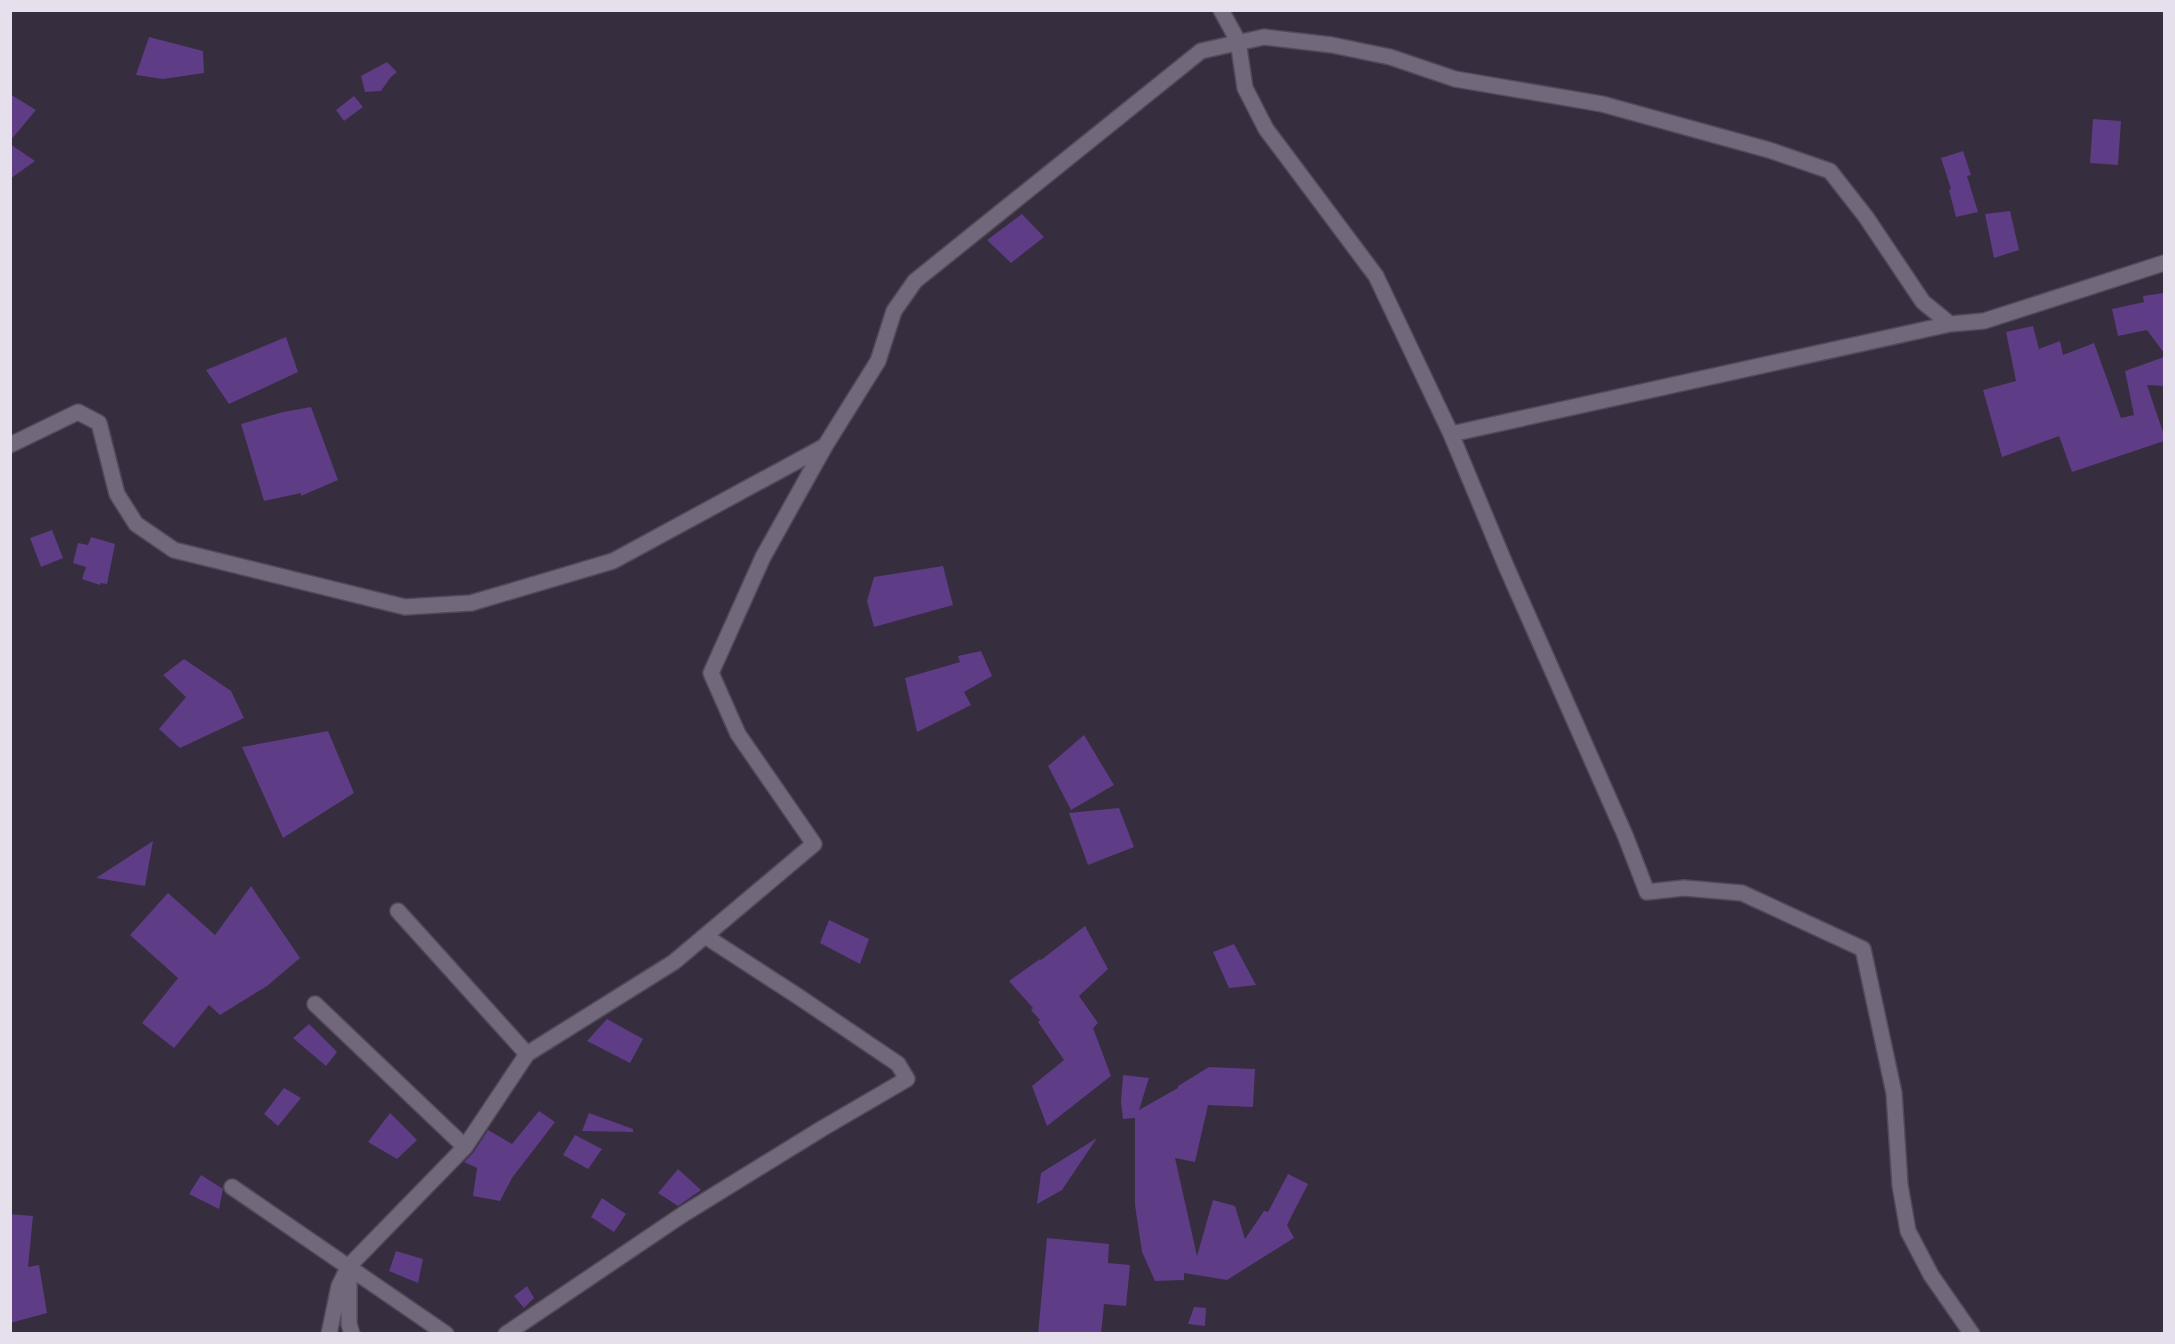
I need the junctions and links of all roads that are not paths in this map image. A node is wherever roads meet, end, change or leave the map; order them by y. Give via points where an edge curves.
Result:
1 (1221, 10) edge
2 (1238, 41) junction
3 (2164, 263) edge
4 (1950, 324) junction
5 (1451, 434) junction
6 (10, 445) edge
7 (825, 446) junction
8 (398, 911) dead end
9 (705, 936) junction
10 (315, 1004) dead end
11 (527, 1054) junction
12 (465, 1147) junction
13 (232, 1187) dead end
14 (349, 1266) junction
15 (329, 1334) edge
16 (352, 1334) edge
17 (446, 1334) edge
18 (506, 1334) edge
19 (1972, 1334) edge

1 - 2 street
2 - 4 street via 1264,37 1390,57 1455,79 1602,104 1830,171 1923,302
2 - 5 street via 1245,87 1266,129 1376,276
2 - 7 street via 1201,51 915,281 894,311 878,361
3 - 4 street via 1984,321
4 - 5 street
5 - 19 street via 1647,892 1684,888 1742,893 1863,949 1894,1093 1900,1185 1908,1231 1930,1275
6 - 7 street via 78,412 99,423 117,494 136,525 174,550 405,607 471,603 613,561
7 - 9 street via 763,557 711,673 738,734 814,844
8 - 11 street
9 - 11 street via 674,962
9 - 18 street via 898,1064 907,1079 682,1215
10 - 12 street
11 - 12 street
12 - 14 street
13 - 14 street
14 - 15 street via 339,1286
14 - 16 street
14 - 17 street

